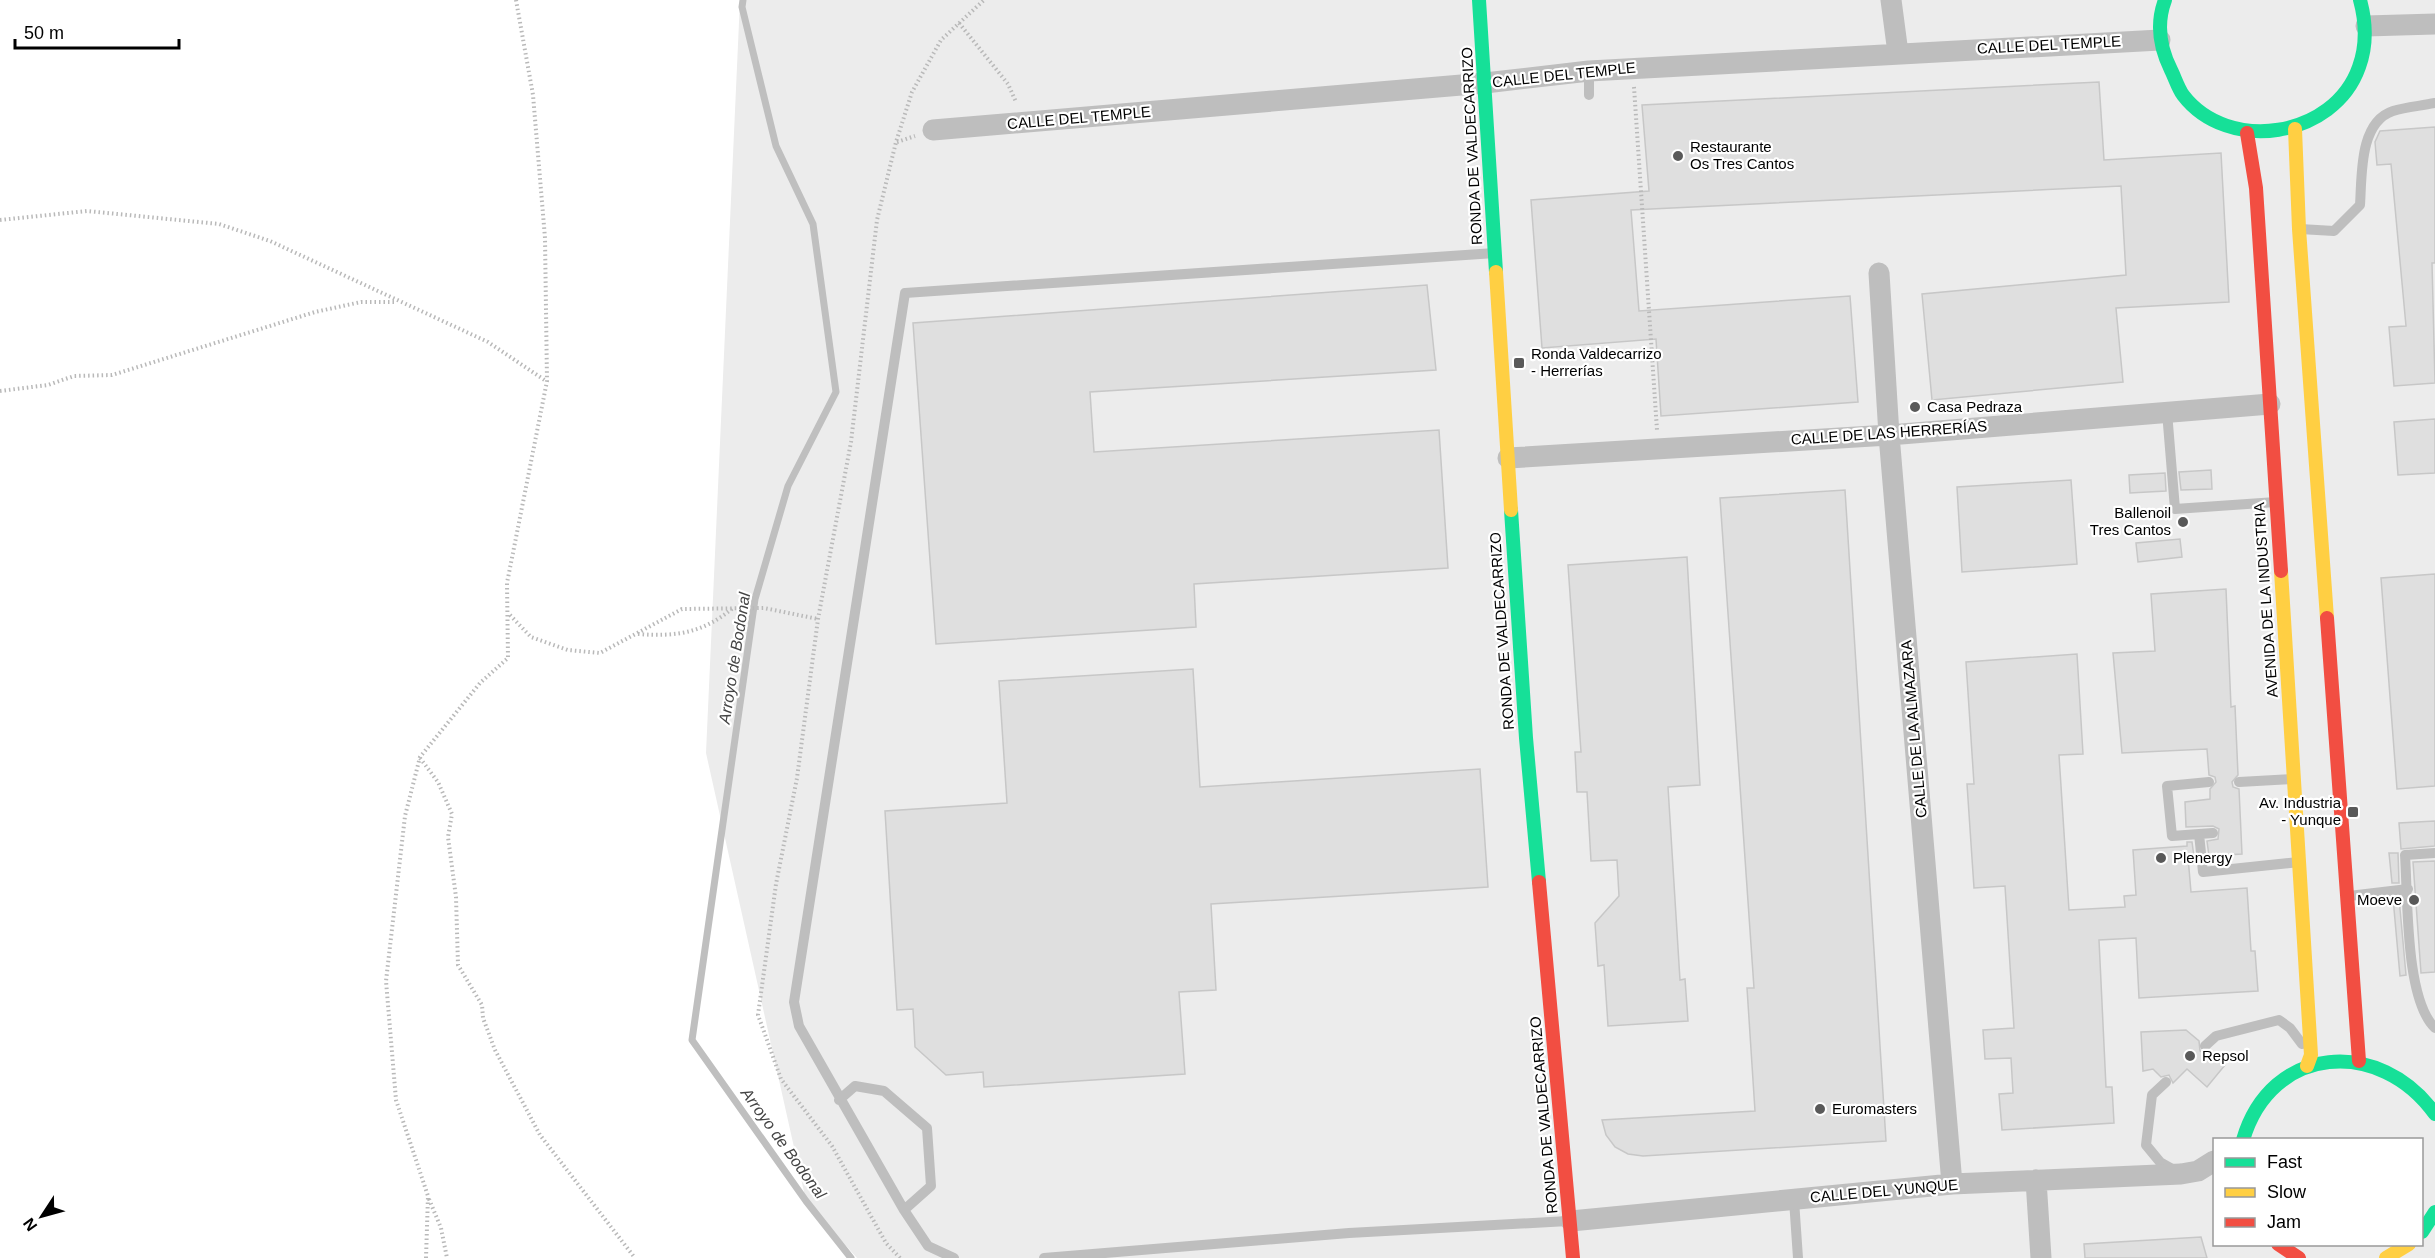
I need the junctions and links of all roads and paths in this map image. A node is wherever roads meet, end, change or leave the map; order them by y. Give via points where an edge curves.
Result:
1 (516, 0) edge
2 (984, 0) edge
3 (1479, 0) edge
4 (1891, 0) edge
5 (2164, 0) edge
6 (2360, 0) edge
7 (959, 23) junction
8 (2435, 24) edge
9 (2366, 26) junction
10 (2160, 39) junction
11 (1898, 53) junction
12 (1633, 68) junction
13 (1589, 71) junction
14 (1485, 83) junction
15 (1589, 95) dead end
16 (2435, 103) edge
17 (1025, 122) junction
18 (2295, 129) junction
19 (933, 130) dead end
20 (2247, 133) junction
21 (896, 142) dead end
22 (0, 220) edge
23 (2299, 229) junction
24 (1495, 253) junction
25 (1879, 273) dead end
26 (398, 302) junction
27 (547, 381) junction
28 (0, 391) edge
29 (2270, 404) junction
30 (2167, 412) junction
31 (1889, 435) junction
32 (1659, 447) junction
33 (1508, 459) junction
34 (2276, 501) junction
35 (735, 607) junction
36 (509, 614) junction
37 (818, 619) dead end
38 (636, 634) junction
39 (420, 757) junction
40 (2295, 779) junction
41 (2209, 782) dead end
42 (2239, 782) dead end
43 (2213, 833) dead end
44 (2199, 834) junction
45 (2435, 853) edge
46 (2301, 862) junction
47 (2408, 889) junction
48 (2346, 896) junction
49 (2435, 1028) edge
50 (2205, 1046) dead end
51 (2309, 1061) junction
52 (2359, 1061) junction
53 (2166, 1082) dead end
54 (839, 1100) junction
55 (2435, 1114) edge
56 (2244, 1138) edge
57 (2202, 1171) edge
58 (2036, 1180) junction
59 (1952, 1184) junction
60 (428, 1196) junction
61 (1794, 1200) junction
62 (904, 1210) junction
63 (2435, 1212) edge
64 (1571, 1221) junction
65 (2423, 1229) edge
66 (2280, 1246) edge
67 (2407, 1246) edge
68 (426, 1258) edge
69 (447, 1258) edge
70 (634, 1258) edge
71 (954, 1258) edge
72 (1044, 1258) edge
73 (1573, 1258) edge
74 (1798, 1258) edge
75 (2041, 1258) edge
76 (2299, 1258) edge
77 (2386, 1258) edge

1 - 27 path via 533,95 543,214
2 - 7 path
3 - 14 street, RONDA DE VALDECARRIZO
4 - 11 street
5 - 10 street
6 - 9 street
7 - 17 path via 1008,84
7 - 21 path via 941,40 912,92
8 - 9 street
9 - 18 street via 2362,59 2348,89 2325,113
10 - 11 street, CALLE DEL TEMPLE
10 - 20 street via 2169,73 2187,101 2215,122
11 - 12 street, CALLE DEL TEMPLE
12 - 13 street, CALLE DEL TEMPLE
12 - 32 path
13 - 14 street, CALLE DEL TEMPLE
13 - 15 lane
14 - 17 street, CALLE DEL TEMPLE
14 - 24 street, RONDA DE VALDECARRIZO
16 - 23 lane via 2390,112 2370,130 2360,205 2334,231
17 - 19 street, CALLE DEL TEMPLE
18 - 20 street
18 - 23 street
20 - 29 street, AVENIDA DE LA INDUSTRIA via 2256,188
22 - 26 path via 87,211 219,224 270,241
23 - 48 street
24 - 33 street, RONDA DE VALDECARRIZO
24 - 54 lane via 904,293 794,1002 799,1026
25 - 31 street, CALLE DE LA ALMAZARA
26 - 27 path via 488,342
26 - 28 path via 361,302 315,312 112,375 74,376 48,385
27 - 36 path via 507,583
29 - 30 street, CALLE DE LAS HERRERÍAS
29 - 34 street, AVENIDA DE LA INDUSTRIA
30 - 31 street, CALLE DE LAS HERRERÍAS
30 - 34 lane via 2175,510
31 - 32 street, CALLE DE LAS HERRERÍAS
31 - 59 street, CALLE DE LA ALMAZARA
32 - 33 street, CALLE DE LAS HERRERÍAS
33 - 64 street, RONDA DE VALDECARRIZO via 1526,738
34 - 40 street, AVENIDA DE LA INDUSTRIA
35 - 37 path via 764,608
35 - 38 path via 682,609
35 - 38 path via 718,621 673,636
36 - 38 path via 531,637 568,650 600,653
36 - 39 path via 508,658 480,683
39 - 60 path via 405,816 386,981 396,1100
39 - 70 path via 438,782 452,814 448,837 456,897 458,965 482,1005 495,1050 540,1135
40 - 42 lane
40 - 46 street, AVENIDA DE LA INDUSTRIA
41 - 44 lane via 2167,786 2172,836
43 - 44 lane
44 - 46 lane via 2202,872
45 - 47 lane via 2405,855
46 - 51 street, AVENIDA DE LA INDUSTRIA
47 - 48 lane
47 - 49 lane via 2415,989 2428,1021
48 - 52 street
50 - 51 lane via 2216,1036 2279,1020 2290,1028
51 - 52 street
51 - 56 street via 2277,1084 2253,1111
52 - 55 street via 2390,1071 2416,1089
53 - 57 lane via 2152,1095 2146,1145 2160,1162
54 - 62 lane
54 - 62 lane via 855,1086 884,1091 927,1128 931,1186
57 - 58 street, CALLE DEL YUNQUE
58 - 59 street, CALLE DEL YUNQUE
58 - 75 street
59 - 61 street, CALLE DEL YUNQUE
60 - 68 path
60 - 69 path via 441,1228
61 - 64 street, CALLE DEL YUNQUE
61 - 74 lane
62 - 71 lane via 928,1246
63 - 65 street
64 - 72 lane via 1349,1233
64 - 73 street, RONDA DE VALDECARRIZO
66 - 76 street
67 - 77 street

